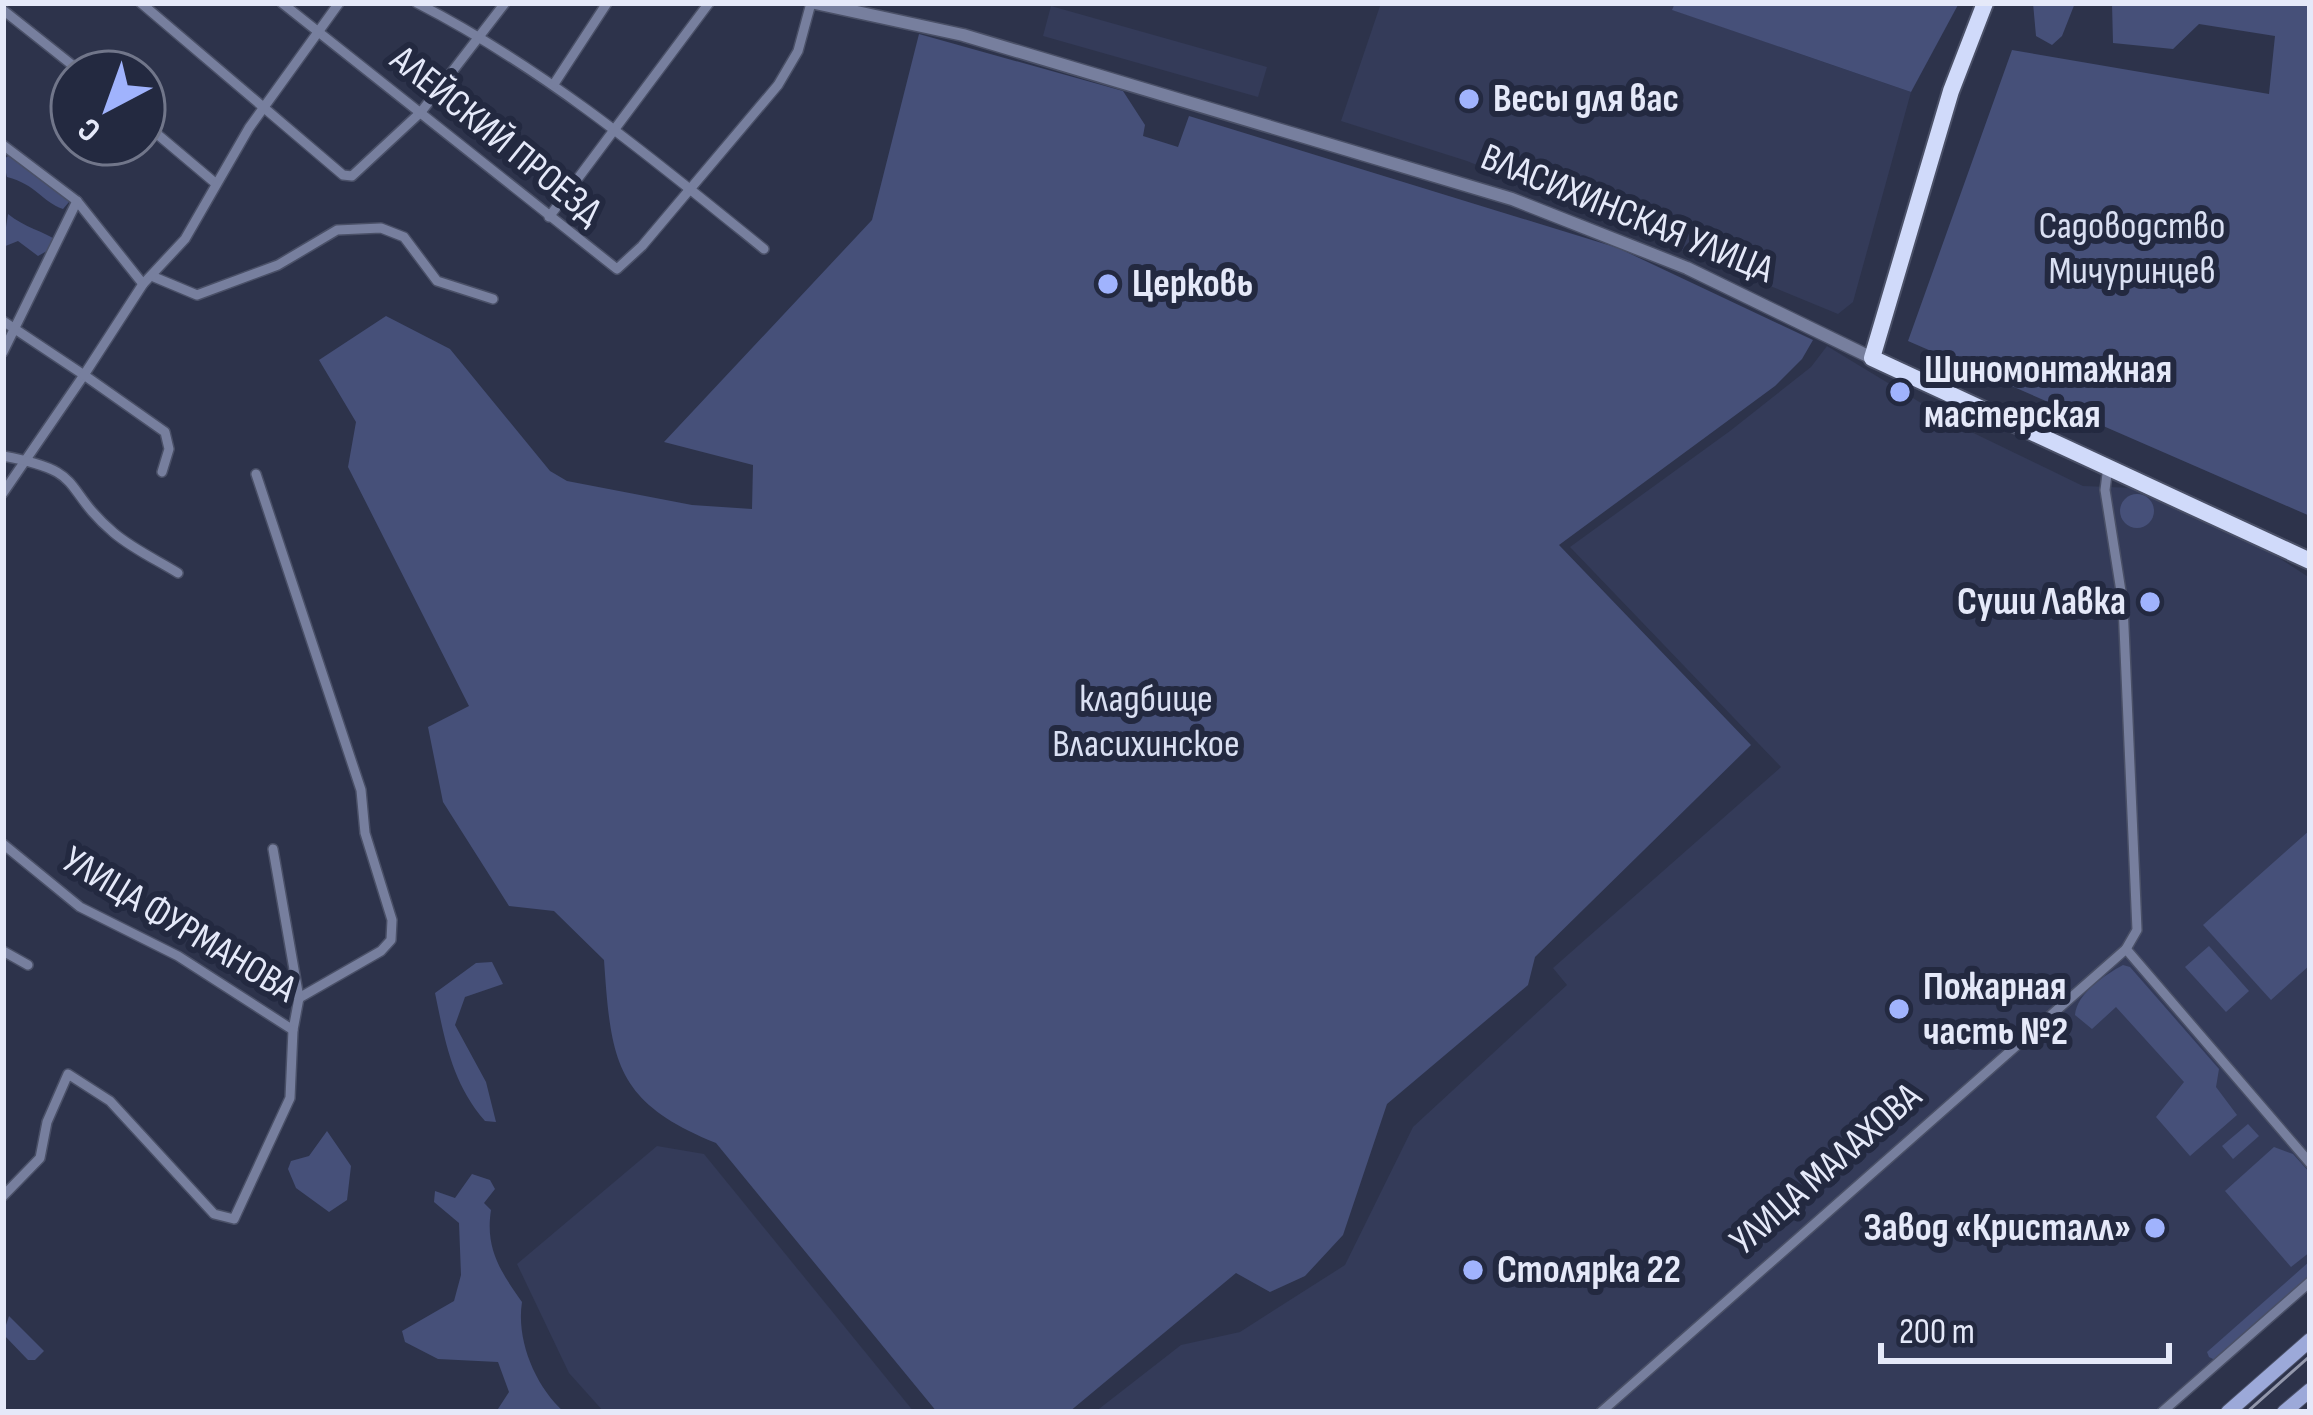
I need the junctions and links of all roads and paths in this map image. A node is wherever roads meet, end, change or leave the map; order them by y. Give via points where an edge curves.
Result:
1 (141, 3) edge
2 (282, 3) edge
3 (339, 3) edge
4 (417, 3) edge
5 (505, 3) edge
6 (607, 3) edge
7 (709, 3) edge
8 (813, 3) edge
9 (1984, 3) edge
10 (3, 10) edge
11 (320, 34) junction
12 (482, 36) junction
13 (51, 48) edge
14 (554, 84) junction
15 (262, 109) junction
16 (422, 112) junction
17 (617, 132) junction
18 (168, 143) edge
19 (3, 145) edge
20 (214, 182) junction
21 (690, 188) junction
22 (77, 201) junction
23 (549, 218) junction
24 (764, 248) dead end
25 (154, 277) junction
26 (143, 284) junction
27 (494, 298) dead end
28 (7, 325) edge
29 (3, 352) edge
30 (1871, 358) junction
31 (84, 375) junction
32 (3, 456) edge
33 (26, 460) junction
34 (2108, 465) junction
35 (162, 472) dead end
36 (256, 474) dead end
37 (3, 493) edge
38 (2309, 560) edge
39 (178, 574) dead end
40 (3, 844) edge
41 (273, 849) dead end
42 (2126, 949) junction
43 (3, 951) edge
44 (28, 965) dead end
45 (299, 998) junction
46 (293, 1030) junction
47 (2310, 1162) edge
48 (3, 1196) edge
49 (2310, 1282) edge
50 (2310, 1340) edge
51 (2310, 1390) edge
52 (1601, 1412) edge
53 (2162, 1412) edge
54 (2228, 1412) edge
55 (2284, 1412) edge

1 - 15 street
2 - 11 street, АЛЕЙСКИЙ ПРОЕЗД
3 - 11 street
4 - 12 street
5 - 12 street
6 - 14 street
7 - 17 street
8 - 21 street via 778,85
8 - 30 street, ВЛАСИХИНСКАЯ УЛИЦА via 963,35 1550,212
9 - 30 highway
10 - 13 street
11 - 15 street
11 - 16 street, АЛЕЙСКИЙ ПРОЕЗД
12 - 14 street
12 - 16 street
14 - 17 street
15 - 16 street via 352,176
15 - 20 street
16 - 23 street, АЛЕЙСКИЙ ПРОЕЗД
17 - 21 street
17 - 23 street
18 - 20 street
19 - 22 street
20 - 25 street
21 - 23 street, АЛЕЙСКИЙ ПРОЕЗД via 616,268
21 - 24 street
22 - 26 street
22 - 28 street
25 - 26 street
25 - 27 street via 196,296 278,265 337,230 381,228 404,237 436,281
26 - 31 street
28 - 29 street
28 - 31 street
30 - 34 highway, ВЛАСИХИНСКАЯ УЛИЦА
31 - 33 street
31 - 35 street via 165,432
32 - 33 street
33 - 37 street
33 - 39 street via 67,477 116,534
34 - 38 highway, ВЛАСИХИНСКАЯ УЛИЦА
34 - 42 street via 2137,911
36 - 45 street via 347,743 392,920 381,951
40 - 46 street, УЛИЦА ФУРМАНОВА via 80,908 178,956
41 - 45 street, УЛИЦА ФУРМАНОВА
42 - 47 street
42 - 52 street, УЛИЦА МАЛАХОВА
43 - 44 street
45 - 46 street, УЛИЦА ФУРМАНОВА
46 - 48 street via 290,1098 234,1219 214,1214 110,1101 68,1074 40,1159
49 - 53 street
50 - 54 main road
51 - 55 main road

